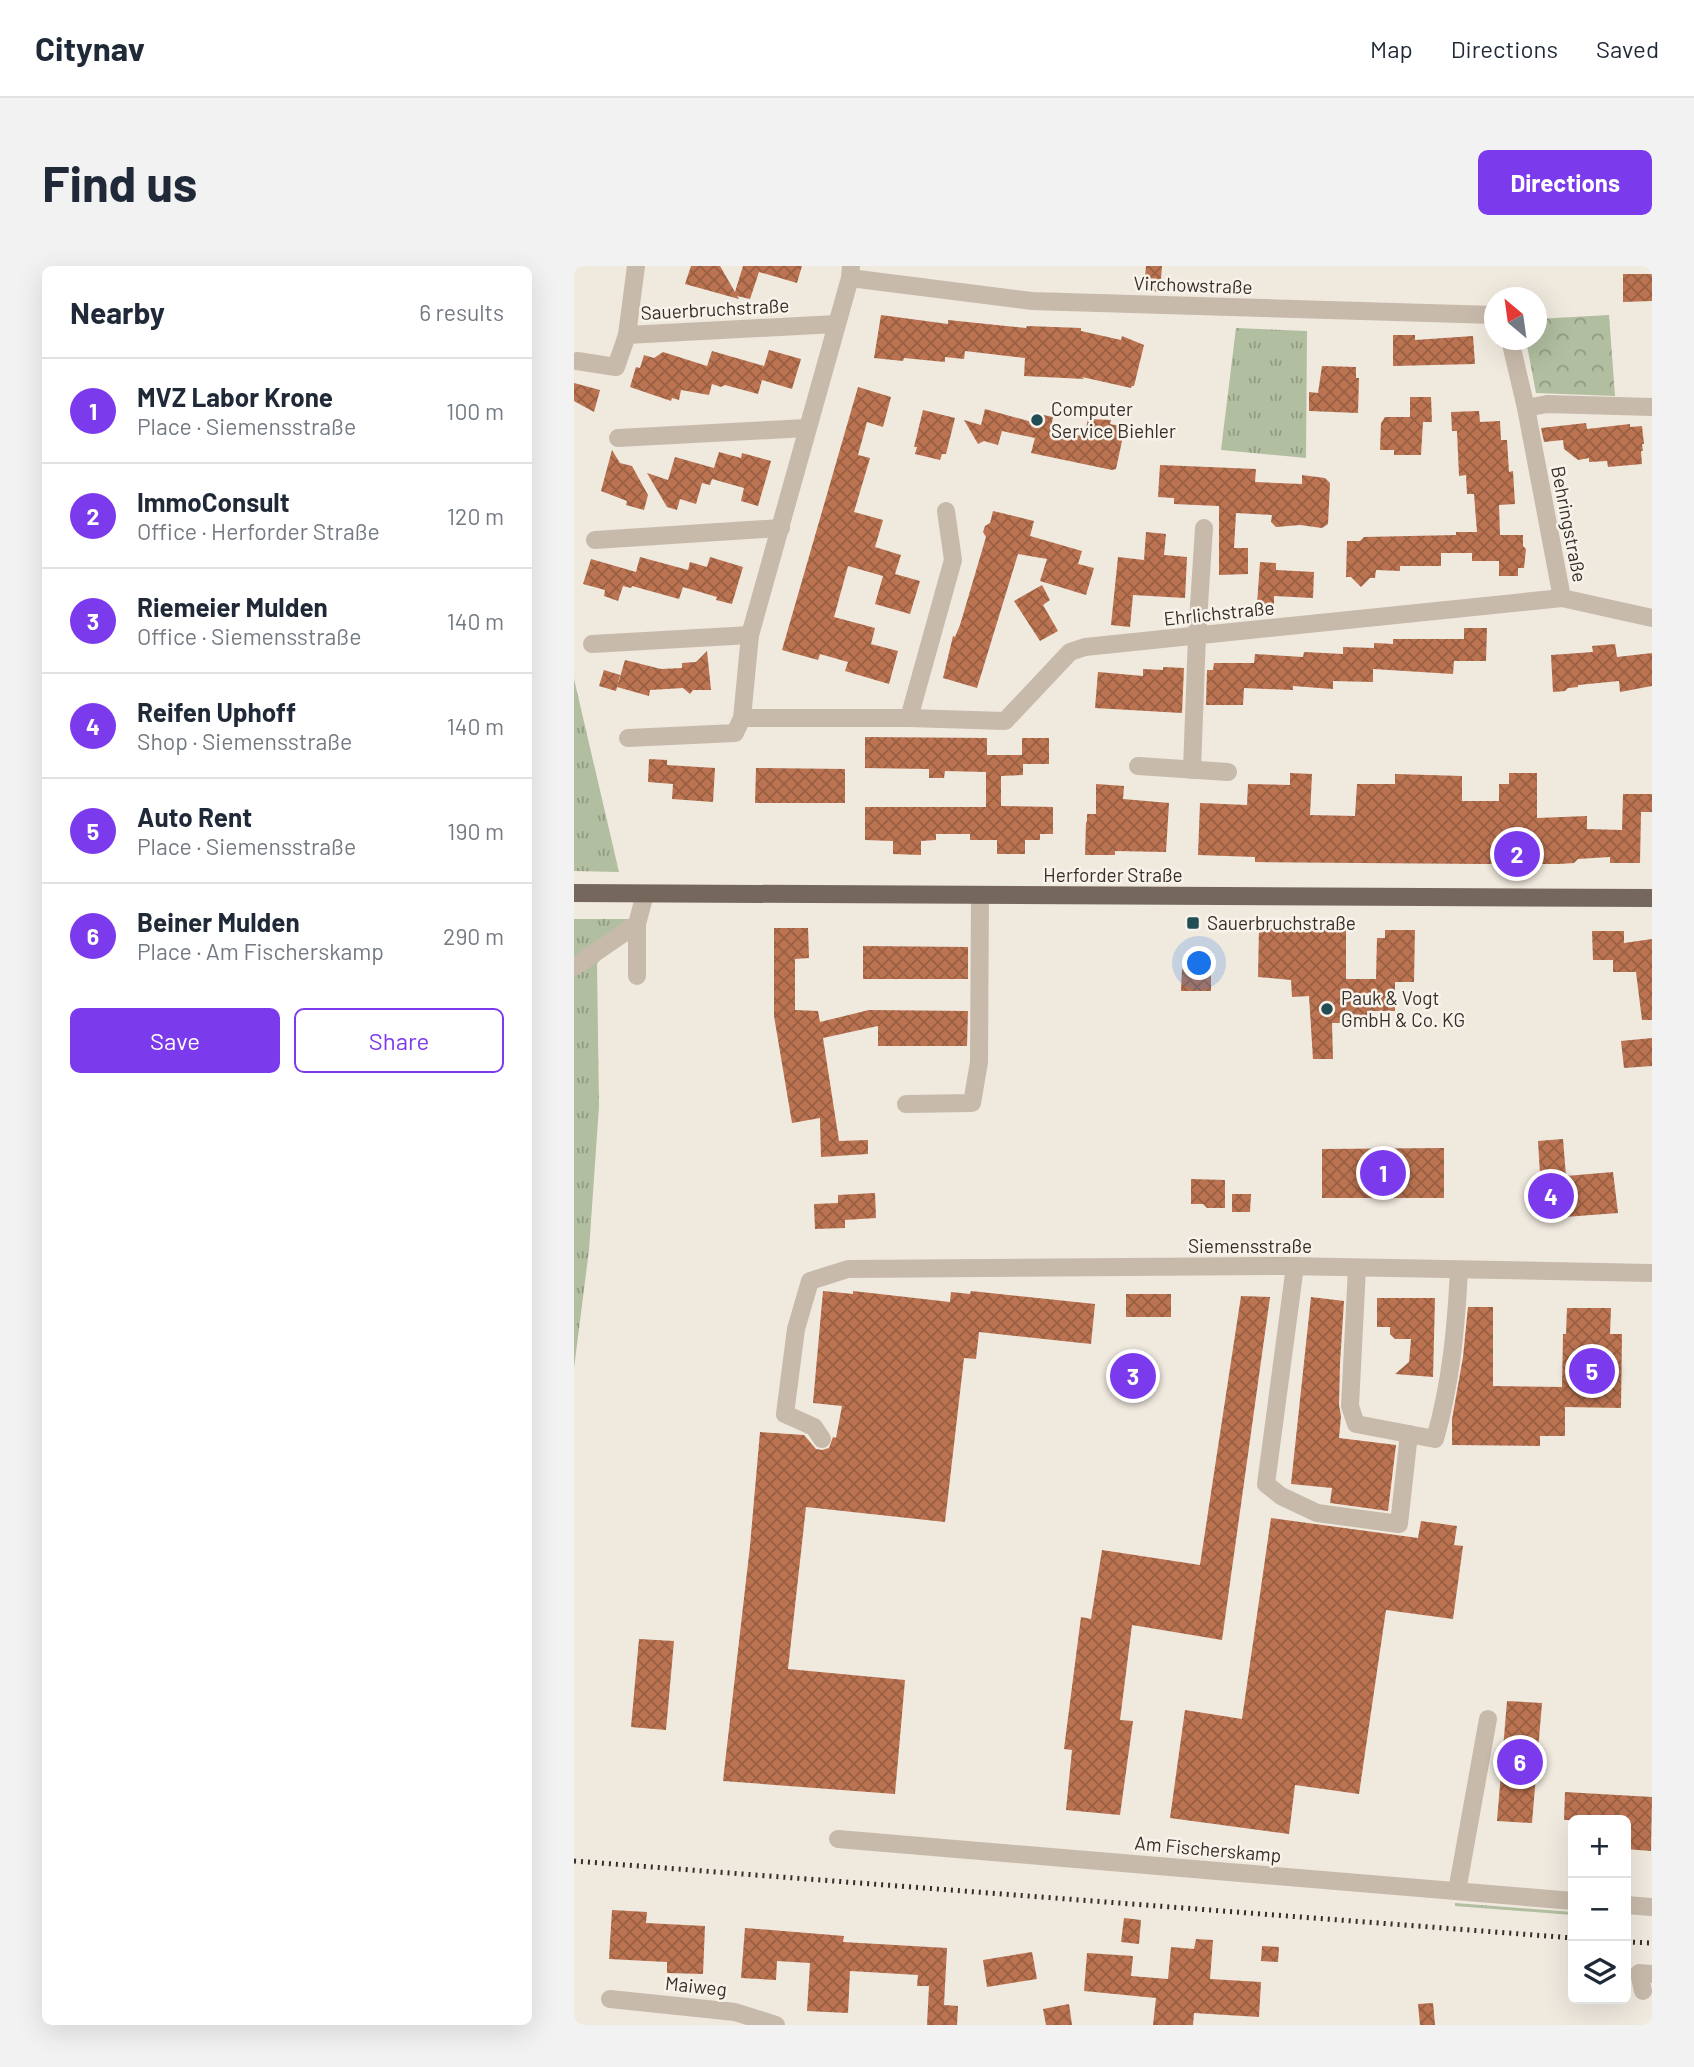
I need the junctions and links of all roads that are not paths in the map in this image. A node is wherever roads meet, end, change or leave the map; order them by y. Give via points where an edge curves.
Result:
1 (636, 266) edge
2 (851, 272) edge
3 (1484, 315) edge
4 (836, 324) junction
5 (627, 335) junction
6 (1512, 350) edge
7 (576, 361) dead end
8 (1652, 407) edge
9 (1526, 408) junction
10 (807, 428) junction
11 (618, 438) dead end
12 (946, 511) dead end
13 (781, 528) junction
14 (1204, 528) dead end
15 (595, 540) dead end
16 (1562, 598) junction
17 (1652, 618) edge
18 (750, 635) junction
19 (1197, 636) junction
20 (592, 644) dead end
21 (742, 718) junction
22 (909, 718) junction
23 (628, 738) dead end
24 (1138, 766) dead end
25 (1192, 770) junction
26 (1228, 772) dead end
27 (574, 893) edge
28 (645, 894) junction
29 (980, 895) junction
30 (1652, 898) edge
31 (638, 923) junction
32 (574, 967) edge
33 (637, 976) dead end
34 (906, 1104) dead end
35 (1295, 1266) junction
36 (1357, 1268) junction
37 (1460, 1270) junction
38 (1652, 1273) edge
39 (1409, 1434) junction
40 (822, 1439) dead end
41 (1488, 1719) dead end
42 (838, 1839) dead end
43 (1457, 1891) junction
44 (1568, 1901) edge
45 (1631, 1905) edge
46 (1652, 1907) edge
47 (1652, 1973) edge
48 (1643, 1991) dead end
49 (610, 1999) dead end
50 (776, 2025) edge

1 - 5 street
2 - 3 street, Virchowstraße via 1032,301
2 - 4 street
4 - 5 street, Sauerbruchstraße
4 - 10 street
5 - 7 street, Sauerbruchstraße via 616,367
6 - 9 street, Behringstraße
8 - 9 street via 1547,404
9 - 16 street, Behringstraße
10 - 11 street
10 - 13 street
12 - 22 street via 953,560
13 - 15 street
13 - 18 street
14 - 19 street
16 - 17 street, Behringstraße
16 - 19 street, Ehrlichstraße
18 - 20 street
18 - 21 street
19 - 22 street, Ehrlichstraße via 1070,652 1005,721
19 - 25 street
21 - 22 street, Ehrlichstraße
21 - 23 street via 735,733
24 - 25 street
25 - 26 street
27 - 28 main road, Herforder Straße
28 - 29 main road, Herforder Straße
28 - 31 street
29 - 30 main road, Herforder Straße
29 - 34 street via 979,1062 972,1103
31 - 32 street
31 - 33 street
35 - 36 street, Siemensstraße
35 - 39 street via 1266,1484 1317,1513 1399,1524
35 - 40 street, Siemensstraße via 848,1269 810,1281 796,1329 785,1414 814,1427
36 - 37 street, Siemensstraße
36 - 39 street via 1350,1406 1356,1424
37 - 38 street, Siemensstraße
37 - 39 street via 1454,1348 1436,1439
41 - 43 street
42 - 43 street, Am Fischerskamp
43 - 44 street, Am Fischerskamp
45 - 46 street
47 - 48 street via 1639,1972
49 - 50 street, Maiweg via 736,2011

